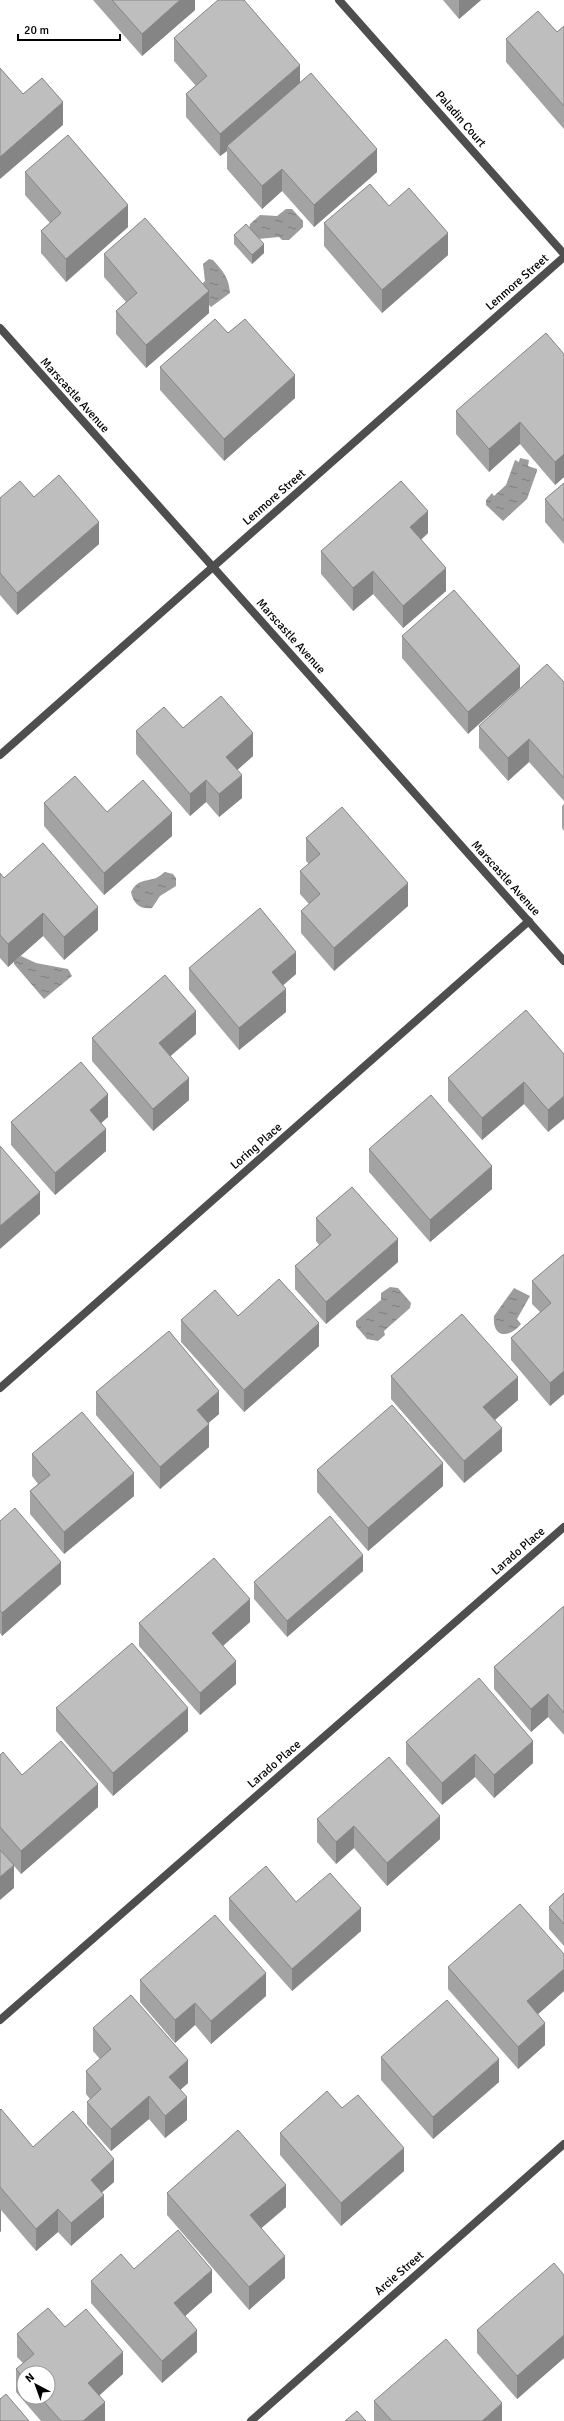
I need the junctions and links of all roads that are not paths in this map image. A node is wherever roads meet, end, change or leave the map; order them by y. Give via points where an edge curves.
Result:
1 (339, 0) edge
2 (564, 255) edge
3 (0, 328) edge
4 (213, 567) junction
5 (0, 755) edge
6 (529, 921) junction
7 (564, 961) edge
8 (0, 1388) edge
9 (564, 1526) edge
10 (0, 2020) edge
11 (564, 2144) edge
12 (251, 2421) edge

1 - 2 street, Paladin Court
2 - 4 street, Lenmore Street
3 - 4 street, Marscastle Avenue
4 - 5 street, Lenmore Street
4 - 6 street, Marscastle Avenue
6 - 7 street, Marscastle Avenue
6 - 8 street, Loring Place
9 - 10 street, Larado Place
11 - 12 street, Arcie Street

